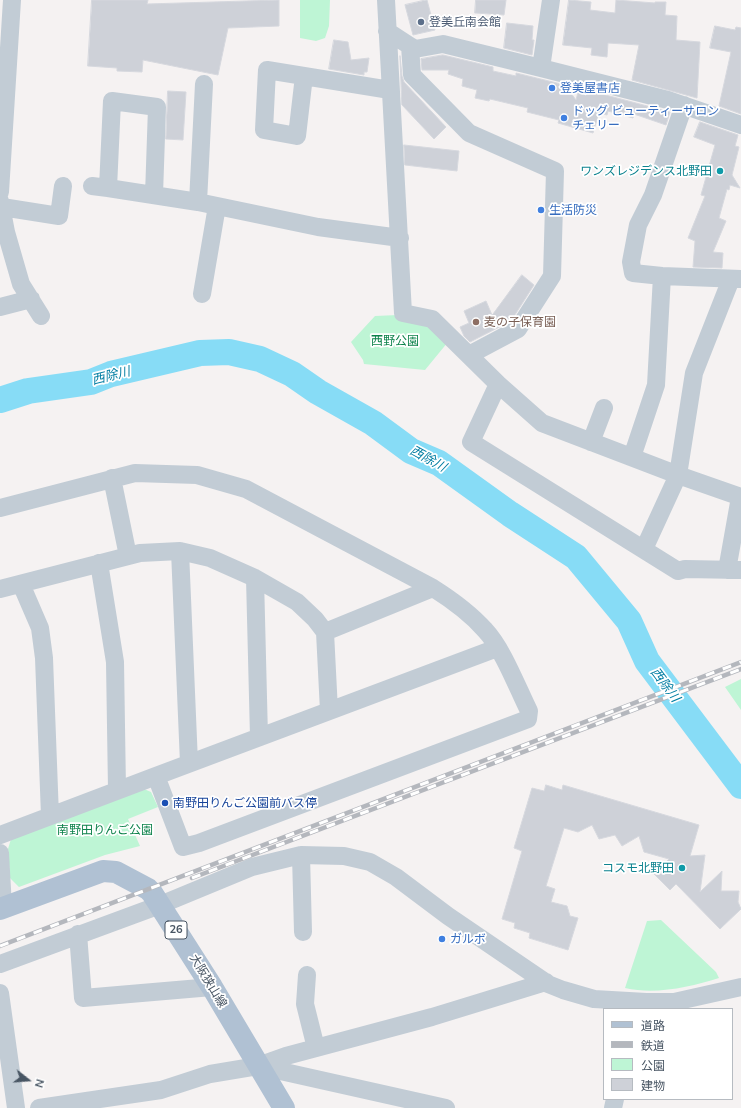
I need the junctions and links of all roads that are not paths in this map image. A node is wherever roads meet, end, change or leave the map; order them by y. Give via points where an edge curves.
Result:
1 (12, 0) edge
2 (386, 0) edge
3 (551, 0) edge
4 (387, 31) junction
5 (410, 46) junction
6 (541, 68) junction
7 (304, 76) dead end
8 (204, 84) dead end
9 (390, 90) junction
10 (684, 105) junction
11 (3, 110) edge
12 (741, 125) edge
13 (63, 186) dead end
14 (154, 195) junction
15 (1, 200) edge
16 (198, 202) junction
17 (218, 206) junction
18 (400, 238) junction
19 (662, 276) junction
20 (736, 279) edge
21 (202, 294) dead end
22 (31, 299) junction
23 (0, 307) edge
24 (41, 316) dead end
25 (469, 355) junction
26 (498, 384) junction
27 (604, 408) dead end
28 (591, 442) junction
29 (632, 457) junction
30 (678, 475) junction
31 (112, 478) junction
32 (741, 497) edge
33 (0, 508) edge
34 (644, 549) junction
35 (180, 551) junction
36 (128, 556) junction
37 (99, 563) junction
38 (734, 570) edge
39 (255, 578) junction
40 (21, 584) junction
41 (433, 588) junction
42 (0, 589) edge
43 (325, 632) junction
44 (498, 648) junction
45 (329, 711) junction
46 (259, 737) junction
47 (189, 763) junction
48 (156, 776) junction
49 (117, 790) junction
50 (50, 816) junction
51 (0, 835) edge
52 (0, 853) edge
53 (301, 855) junction
54 (160, 905) junction
55 (2, 908) edge
56 (303, 932) dead end
57 (78, 934) junction
58 (0, 964) edge
59 (307, 975) dead end
60 (546, 982) junction
61 (212, 987) junction
62 (741, 987) edge
63 (0, 993) edge
64 (637, 1005) edge
65 (316, 1048) junction
66 (258, 1066) junction
67 (16, 1108) edge
68 (39, 1108) edge
69 (284, 1108) edge
70 (446, 1108) edge

1 - 11 street
2 - 4 street
3 - 6 street
4 - 5 street
4 - 9 street
5 - 6 street via 415,49 443,44
5 - 25 street via 412,75 469,133 555,172 552,276 518,329
6 - 10 street
7 - 9 street
8 - 16 street
9 - 18 street
10 - 12 street
10 - 19 street via 653,195 638,224 632,262 633,273
11 - 15 street
13 - 15 street via 59,216
14 - 14 street via 100,187 112,101 157,107
14 - 16 street
15 - 22 street via 6,232 21,284
16 - 17 street
17 - 18 street via 318,227
17 - 21 street
18 - 25 street via 403,313 432,318
19 - 20 street
19 - 29 street via 656,385
20 - 30 street via 694,373
22 - 23 street
22 - 24 street
25 - 26 street
26 - 28 street via 542,423
26 - 34 street via 471,442
27 - 28 street
28 - 29 street
29 - 30 street
30 - 32 street
30 - 34 street
31 - 33 street
31 - 36 street
31 - 41 street via 135,473 197,475 246,489
32 - 38 street
34 - 38 street via 678,571
35 - 36 street
35 - 39 street via 210,558
35 - 47 street
36 - 37 street
37 - 40 street
37 - 49 street via 115,662
39 - 43 street via 297,602
39 - 46 street
40 - 42 street
40 - 50 street via 40,628 44,658
41 - 43 street
41 - 44 street via 461,606 486,631
43 - 45 street
44 - 45 street
44 - 48 street via 529,711 528,719 199,843 182,847
45 - 46 street
46 - 47 street
47 - 48 street
48 - 49 street
49 - 50 street
50 - 51 street
52 - 55 street
53 - 54 street via 252,867
53 - 56 street
53 - 60 street via 344,856 370,862 396,877 448,916
54 - 55 main road, 大阪狭山線 / 26 via 148,889 116,872 104,871
54 - 57 street
54 - 61 main road, 大阪狭山線 / 26
57 - 58 street
57 - 61 street via 83,998
59 - 65 street via 305,1004
60 - 64 street via 594,999
60 - 65 street via 432,1017
61 - 66 main road, 大阪狭山線 / 26
62 - 64 street via 674,1002
63 - 67 street
65 - 66 street
66 - 68 street via 210,1074 161,1090
66 - 69 main road, 大阪狭山線 / 26
66 - 70 street

